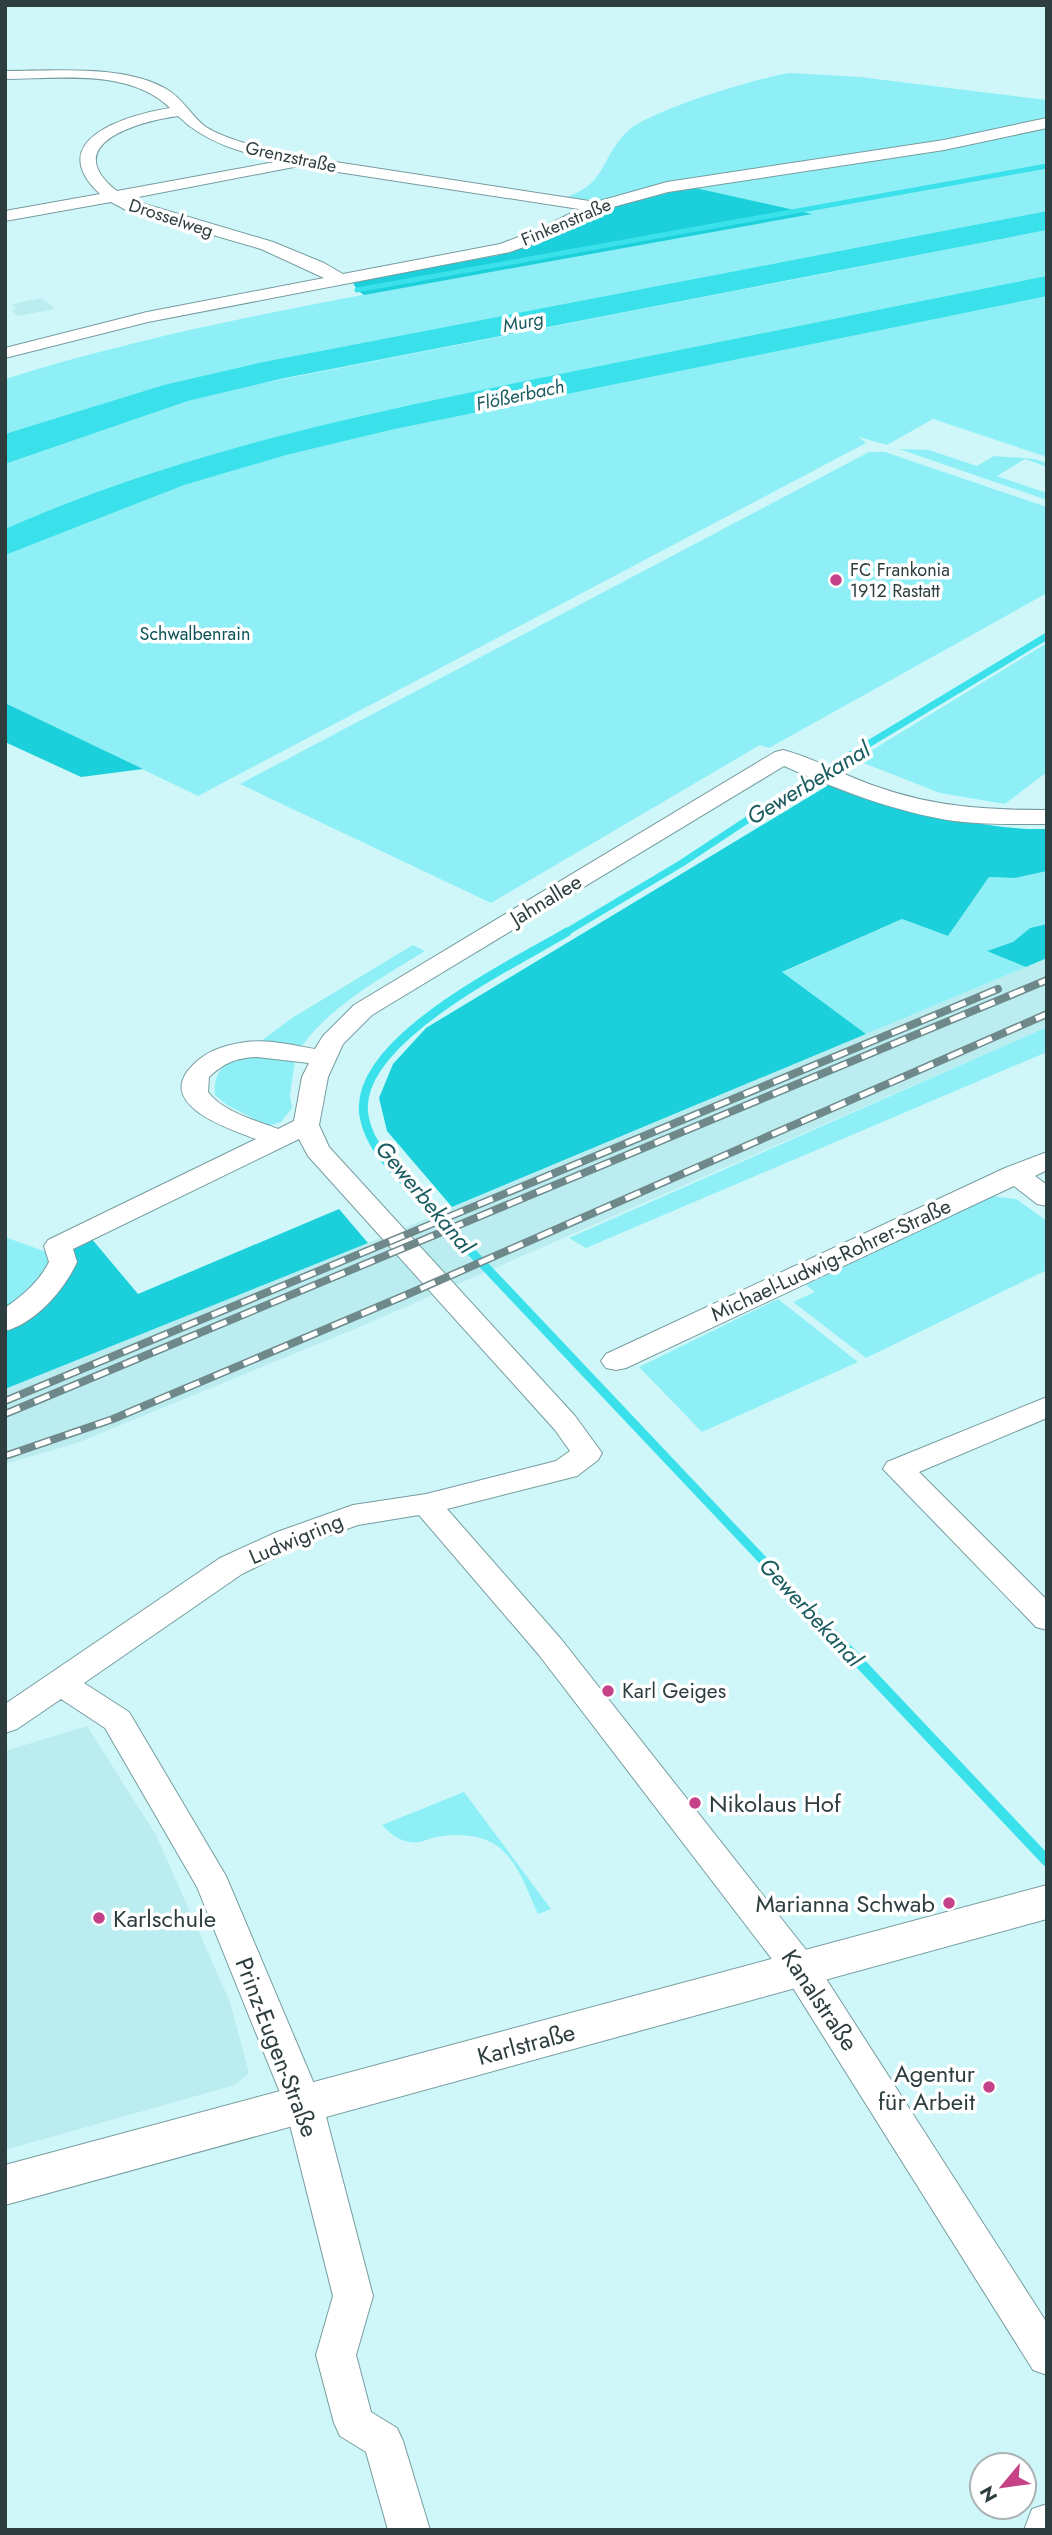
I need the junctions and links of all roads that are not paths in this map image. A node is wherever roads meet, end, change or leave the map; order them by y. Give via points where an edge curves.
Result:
1 (5, 75) edge
2 (182, 111) junction
3 (1047, 123) edge
4 (303, 163) junction
5 (112, 196) junction
6 (596, 207) junction
7 (5, 216) edge
8 (339, 279) junction
9 (5, 353) edge
10 (1047, 817) edge
11 (322, 1058) junction
12 (306, 1125) junction
13 (280, 1139) junction
14 (1047, 1160) edge
15 (1015, 1174) junction
16 (1047, 1198) edge
17 (5, 1322) edge
18 (616, 1361) dead end
19 (1047, 1407) edge
20 (426, 1504) junction
21 (1047, 1619) edge
22 (59, 1682) junction
23 (5, 1721) edge
24 (1043, 1903) edge
25 (801, 1970) junction
26 (304, 2105) junction
27 (5, 2185) edge
28 (1047, 2358) edge
29 (1047, 2523) edge
30 (409, 2530) edge
31 (1045, 2530) edge

1 - 2 street, Grenzstraße via 124,79 163,93
2 - 4 street, Grenzstraße via 217,139
2 - 5 street, Drosselweg via 134,121 91,148 88,167
3 - 6 street, Finkenstraße via 944,145 667,187
4 - 5 street
4 - 6 street, Grenzstraße
5 - 7 street
5 - 8 street, Drosselweg via 149,212 292,255
6 - 8 street, Finkenstraße via 504,248
8 - 9 street, Finkenstraße via 147,317
10 - 11 street, Jahnallee via 943,812 889,799 783,757 363,1010 343,1027
11 - 12 street, Jahnallee
11 - 13 street via 262,1048 242,1050 208,1064 196,1076 193,1088 198,1099
12 - 13 street
12 - 20 street, Ludwigring via 317,1150 565,1423 587,1453 566,1469
13 - 17 street via 58,1246 63,1262 56,1279
14 - 15 street, Michael-Ludwig-Rohrer-Straße
15 - 16 street
15 - 18 street, Michael-Ludwig-Rohrer-Straße
19 - 21 street via 898,1469
20 - 22 street, Ludwigring via 353,1515 231,1566
20 - 25 street, Kanalstraße via 550,1647
22 - 23 street, Ludwigring
22 - 26 street, Prinz-Eugen-Straße via 117,1720 214,1885
24 - 25 street, Karlstraße
25 - 26 street, Karlstraße
25 - 28 street, Kanalstraße
26 - 27 street, Karlstraße
26 - 30 street, Prinz-Eugen-Straße via 353,2296 336,2355 354,2423 383,2441
29 - 31 street

